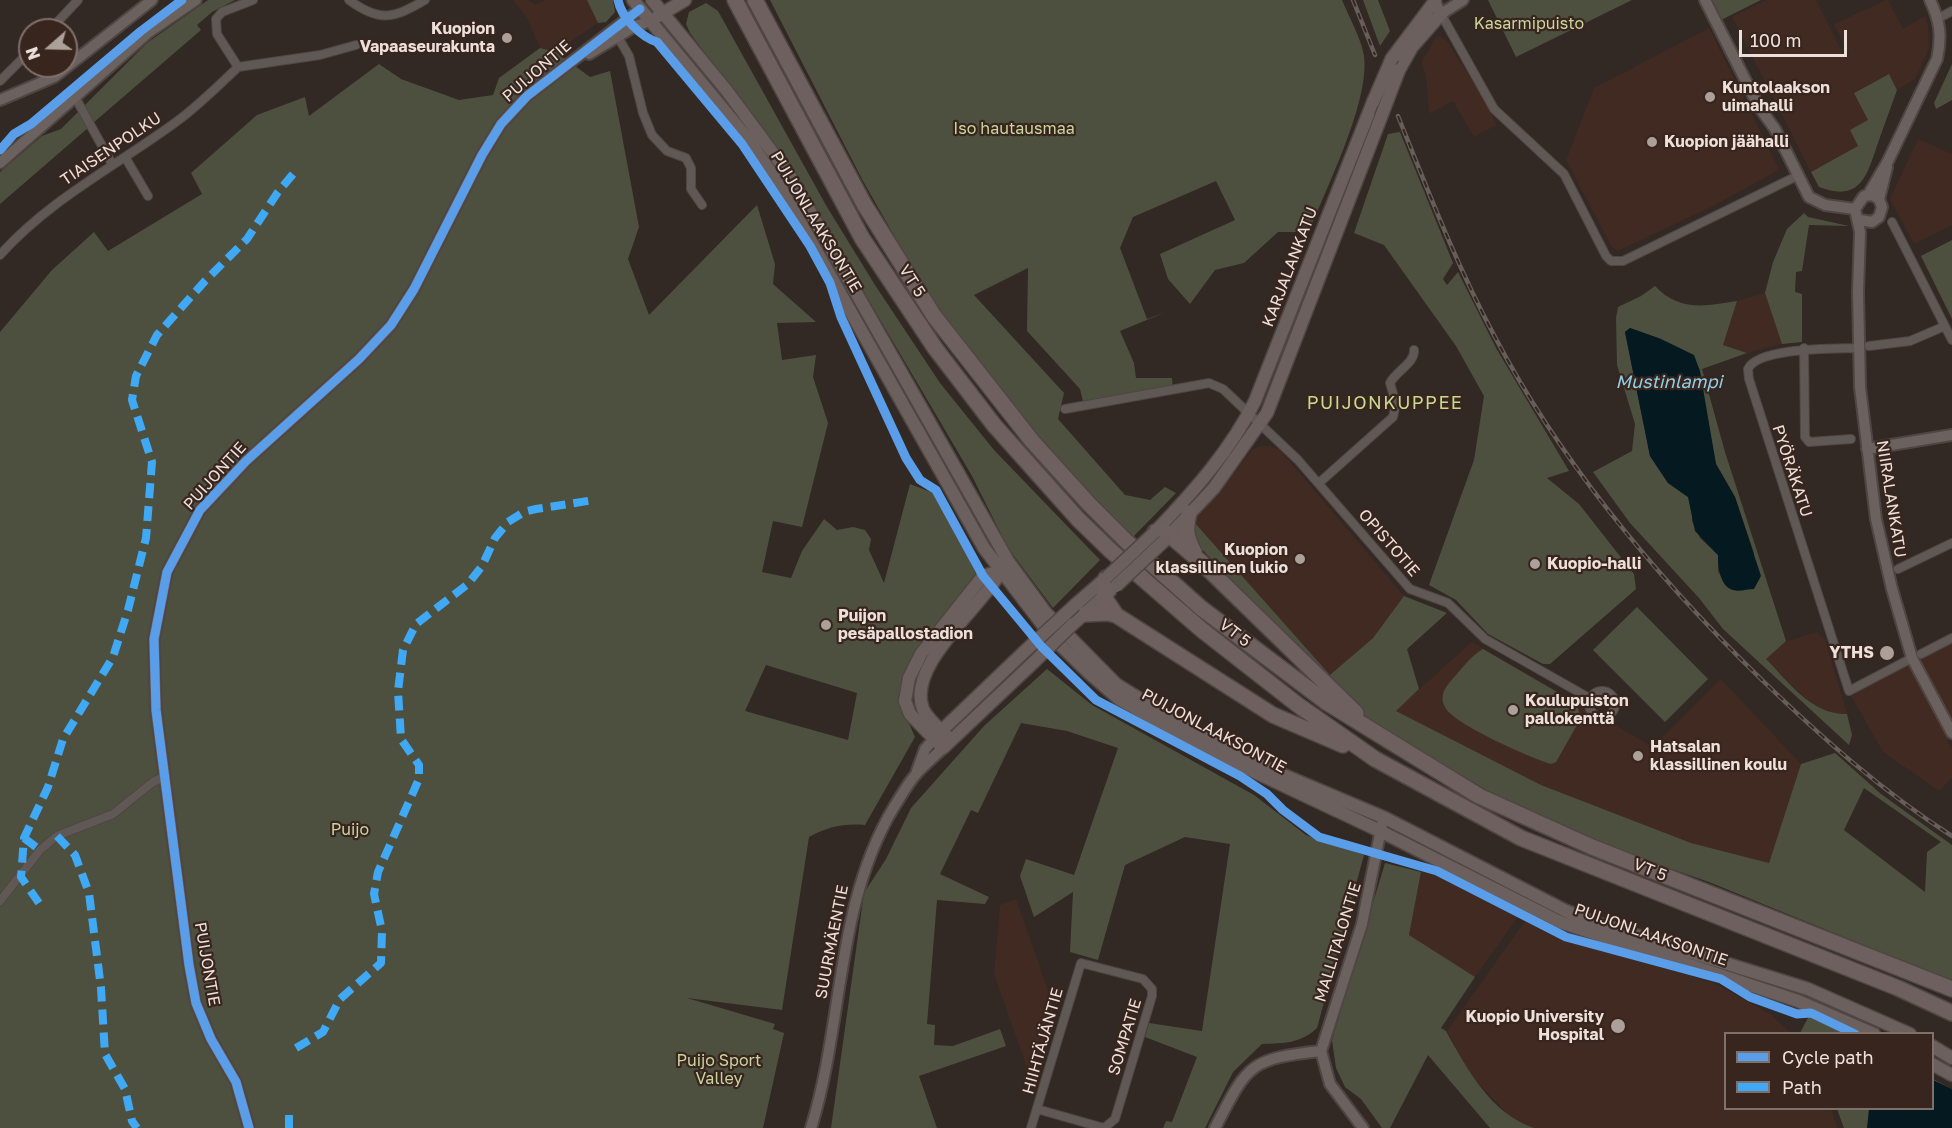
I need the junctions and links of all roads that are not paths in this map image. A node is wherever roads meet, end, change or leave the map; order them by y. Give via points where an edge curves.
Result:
1 (78, 0) edge
2 (152, 0) edge
3 (196, 0) edge
4 (253, 0) edge
5 (349, 0) edge
6 (425, 0) edge
7 (685, 0) edge
8 (735, 0) edge
9 (756, 0) edge
10 (1435, 0) edge
11 (1463, 0) edge
12 (1706, 0) edge
13 (1930, 0) edge
14 (654, 1) edge
15 (637, 4) edge
16 (1952, 11) edge
17 (662, 13) junction
18 (1441, 14) junction
19 (61, 18) edge
20 (1939, 18) junction
21 (651, 21) junction
22 (615, 32) junction
23 (356, 45) dead end
24 (18, 63) edge
25 (238, 67) junction
26 (0, 81) edge
27 (75, 97) junction
28 (0, 100) edge
29 (124, 157) junction
30 (0, 163) edge
31 (112, 164) junction
32 (1797, 176) junction
33 (148, 196) dead end
34 (1873, 197) junction
35 (702, 205) dead end
36 (1855, 209) junction
37 (1860, 220) junction
38 (1872, 222) junction
39 (1892, 222) dead end
40 (0, 255) edge
41 (1860, 257) junction
42 (1945, 326) junction
43 (1952, 340) edge
44 (1863, 347) junction
45 (1804, 348) junction
46 (1414, 350) dead end
47 (1065, 409) dead end
48 (1250, 413) junction
49 (1260, 423) junction
50 (1952, 435) edge
51 (1851, 439) dead end
52 (1867, 449) junction
53 (1319, 483) junction
54 (1189, 513) junction
55 (1163, 536) junction
56 (1952, 543) edge
57 (984, 548) junction
58 (1201, 562) junction
59 (1005, 569) junction
60 (1898, 569) dead end
61 (983, 576) junction
62 (1111, 582) junction
63 (1023, 594) junction
64 (1104, 597) junction
65 (984, 598) junction
66 (1078, 614) junction
67 (1116, 615) junction
68 (1952, 638) edge
69 (1917, 656) junction
70 (1591, 699) dead end
71 (1952, 733) edge
72 (1383, 737) junction
73 (942, 739) junction
74 (1375, 759) junction
75 (166, 776) junction
76 (1384, 818) junction
77 (1380, 831) junction
78 (0, 901) edge
79 (1081, 963) joint
80 (1952, 989) edge
81 (1952, 1013) edge
82 (1869, 1032) edge
83 (1905, 1032) edge
84 (1934, 1047) edge
85 (1321, 1051) junction
86 (1952, 1058) edge
87 (1934, 1065) edge
88 (1952, 1075) edge
89 (1037, 1109) junction
90 (249, 1128) edge
91 (811, 1128) edge
92 (1031, 1128) edge
93 (1104, 1128) edge
94 (1215, 1128) edge
95 (1363, 1128) edge

1 - 19 street
2 - 28 street via 54,77
3 - 27 street via 149,32
4 - 25 street via 222,12 216,19 217,34
5 - 6 street via 362,9 398,16
7 - 17 main road
8 - 74 highway, VT 5 via 862,237 935,348 994,425 1078,519 1145,582 1259,675
9 - 72 highway, VT 5 via 838,157 933,316 1032,441 1126,542 1202,608 1285,673
10 - 18 street
10 - 48 main road, KARJALANKATU, bridge via 1392,58
11 - 18 street
12 - 32 street
13 - 20 street
14 - 15 main road
14 - 17 main road, PUIJONLAAKSONTIE
15 - 21 main road, PUIJONLAAKSONTIE
15 - 22 street, PUIJONTIE
16 - 20 street
17 - 21 main road
17 - 59 main road, PUIJONLAAKSONTIE via 790,176
18 - 32 street via 1494,109 1564,174 1611,261 1623,261
18 - 49 main road, KARJALANKATU, bridge via 1412,46 1399,70
20 - 34 street via 1941,43 1937,59
21 - 22 street, PUIJONTIE
21 - 57 main road, PUIJONLAAKSONTIE via 748,139 778,183
22 - 35 street via 629,56 652,135 660,146 686,158 691,168 691,189
22 - 75 street, PUIJONTIE via 527,96 501,124 391,325 246,461 200,510 166,572 154,639 156,710
23 - 25 street via 320,55
24 - 26 street
25 - 29 street, TIAISENPOLKU via 177,121
27 - 30 street
27 - 31 street
29 - 31 street, TIAISENPOLKU
29 - 33 street
31 - 40 street, TIAISENPOLKU via 41,214
32 - 36 street via 1813,201
34 - 36 street via 1860,198
34 - 38 street via 1882,213
36 - 37 street
37 - 38 street
37 - 41 street, NIIRALANKATU
38 - 41 street, NIIRALANKATU
39 - 42 street
41 - 44 street, NIIRALANKATU
42 - 43 street
42 - 44 street, PYÖRÄKATU via 1910,341
44 - 45 street, PYÖRÄKATU
44 - 52 street, NIIRALANKATU
45 - 51 street via 1805,437 1809,442
45 - 69 street, PYÖRÄKATU via 1757,360 1748,369 1749,379 1849,691
46 - 53 street via 1411,360 1390,383 1396,404 1393,417
47 - 48 street, OPISTOTIE via 1209,384 1223,389
48 - 49 street, OPISTOTIE
48 - 55 main road, KARJALANKATU
49 - 53 street, OPISTOTIE
49 - 54 main road, KARJALANKATU via 1214,488
50 - 52 street
52 - 69 street, NIIRALANKATU via 1883,552
53 - 70 street, OPISTOTIE via 1410,589 1448,603 1485,639
54 - 55 main road, KARJALANKATU
54 - 58 highway via 1186,538
55 - 58 highway
55 - 62 main road, SUURMÄENTIE, bridge
56 - 60 street
57 - 59 main road, PUIJONLAAKSONTIE
57 - 61 main road
58 - 72 highway
59 - 61 main road
59 - 63 main road, PUIJONLAAKSONTIE
59 - 65 main road
61 - 73 main road via 921,654 909,678 905,700 910,714
62 - 64 highway
62 - 66 main road, SUURMÄENTIE
63 - 65 main road via 1006,592
63 - 76 main road, PUIJONLAAKSONTIE via 1116,684 1169,717 1248,760
63 - 77 main road, PUIJONLAAKSONTIE via 1052,637 1119,699 1204,748
64 - 66 main road, SUURMÄENTIE
64 - 67 highway
65 - 73 main road via 944,642 921,682 919,697 924,712
66 - 67 highway
66 - 73 main road, SUURMÄENTIE, bridge via 1035,661
66 - 73 main road, SUURMÄENTIE, bridge via 1025,651
67 - 74 highway via 1273,715
68 - 69 street
69 - 71 street, NIIRALANKATU
72 - 80 highway, VT 5 via 1479,796 1534,821
73 - 91 street, SUURMÄENTIE via 925,749 916,774 877,838 861,878 844,954 827,1066
74 - 81 highway, VT 5 via 1521,838
75 - 78 street via 113,814 57,836 40,850
75 - 90 street, PUIJONTIE via 196,1003 211,1040 236,1082
76 - 77 street, MALLITALONTIE
76 - 83 main road, PUIJONLAAKSONTIE via 1590,921 1808,989
77 - 82 main road, PUIJONLAAKSONTIE via 1560,922 1798,1001
77 - 85 street, MALLITALONTIE via 1362,924
79 - 89 street, HIIHTÄJÄNTIE
79 - 93 street, SOMPATIE via 1143,979 1152,989 1115,1119
84 - 86 main road
85 - 94 street via 1278,1056 1252,1067 1238,1083
85 - 95 street via 1327,1075
87 - 88 main road
89 - 92 street, HIIHTÄJÄNTIE
89 - 93 street, SOMPATIE

